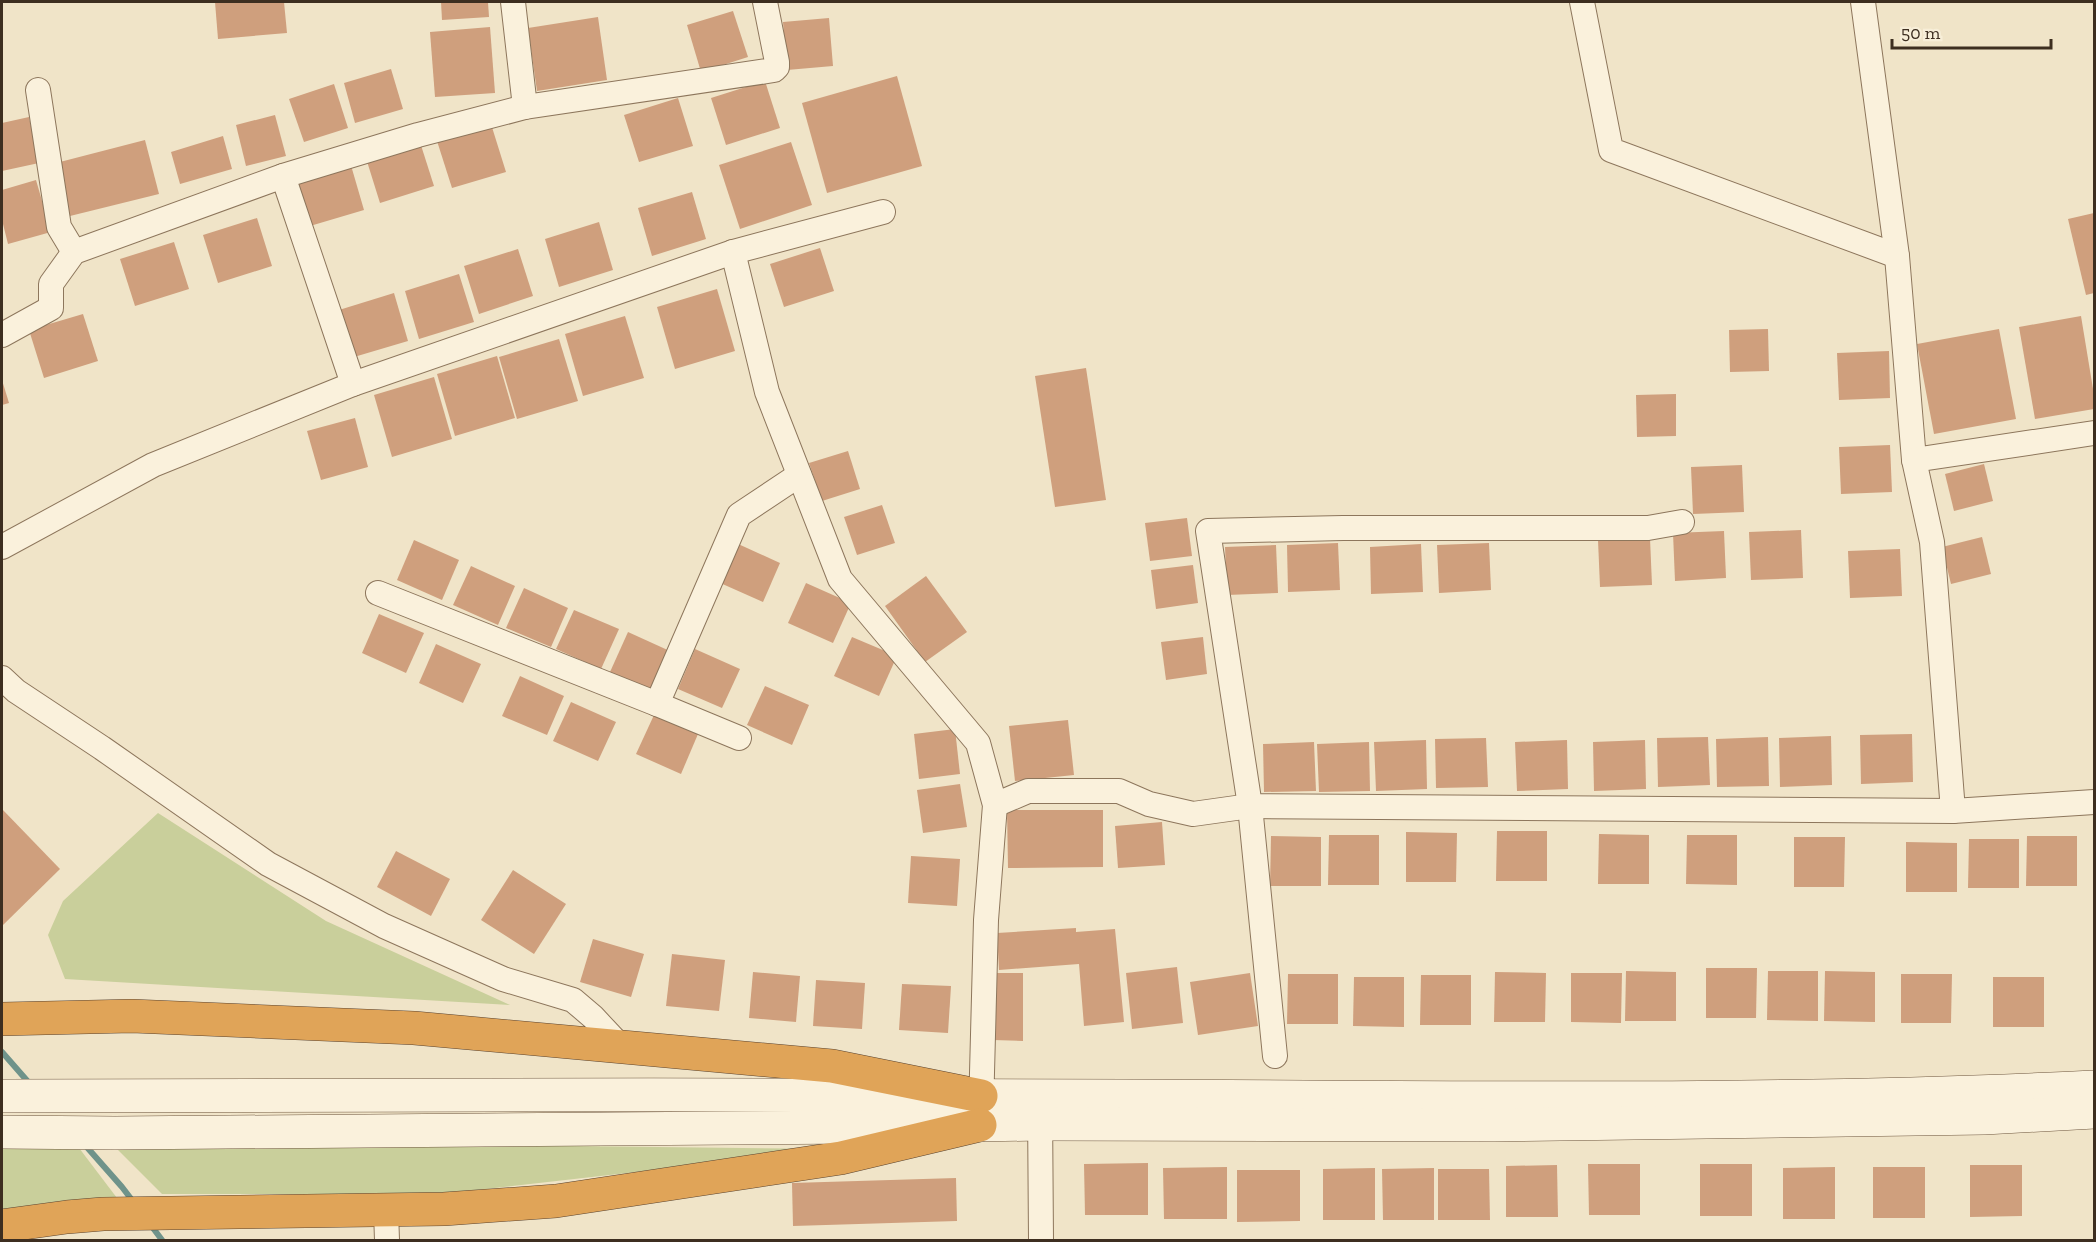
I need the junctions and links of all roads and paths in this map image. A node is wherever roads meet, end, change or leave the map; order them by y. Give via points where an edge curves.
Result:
1 (513, 2) edge
2 (765, 2) edge
3 (1582, 2) edge
4 (1863, 2) edge
5 (38, 90) dead end
6 (525, 107) junction
7 (282, 176) junction
8 (883, 212) dead end
9 (74, 252) junction
10 (733, 252) junction
11 (1897, 256) junction
12 (2, 335) edge
13 (354, 384) junction
14 (2094, 433) edge
15 (1914, 460) junction
16 (799, 475) junction
17 (1682, 522) dead end
18 (2, 547) edge
19 (378, 593) dead end
20 (2, 678) edge
21 (657, 704) junction
22 (739, 738) dead end
23 (2094, 802) edge
24 (995, 804) junction
25 (1250, 806) junction
26 (1953, 811) junction
27 (14, 1018) edge
28 (622, 1048) junction
29 (1275, 1056) dead end
30 (2094, 1087) edge
31 (2, 1096) edge
32 (981, 1110) junction
33 (1040, 1110) junction
34 (2094, 1112) edge
35 (6, 1132) edge
36 (2, 1226) edge
37 (386, 1226) edge
38 (1041, 1240) edge

1 - 6 street
2 - 6 street via 777,62 774,70
3 - 11 street via 1611,150
4 - 11 street
5 - 9 street via 59,227
6 - 7 street
7 - 9 street
7 - 13 street
8 - 10 street
9 - 12 street via 51,284 51,308
10 - 13 street
10 - 16 street via 767,392
11 - 15 street
13 - 18 street via 153,465
14 - 15 street
15 - 26 street via 1932,542
16 - 21 street via 739,514
16 - 24 street via 840,579 978,743
17 - 25 street via 1648,528 1208,531
19 - 21 street
20 - 28 street via 268,864 384,926 503,979 573,1000
21 - 22 street
23 - 26 street
24 - 25 street via 1028,791 1098,790 1119,791 1149,804 1193,814
24 - 32 street via 986,920
25 - 26 street
25 - 29 street
27 - 28 highway via 132,1016 414,1028
28 - 32 highway via 832,1066
30 - 33 main road via 1932,1095 1499,1098
31 - 32 main road
32 - 33 main road
32 - 35 main road via 115,1133
32 - 37 highway via 841,1158 611,1193 444,1209
33 - 34 main road via 1495,1125 1984,1118
33 - 38 street
36 - 37 highway via 103,1214 202,1213

